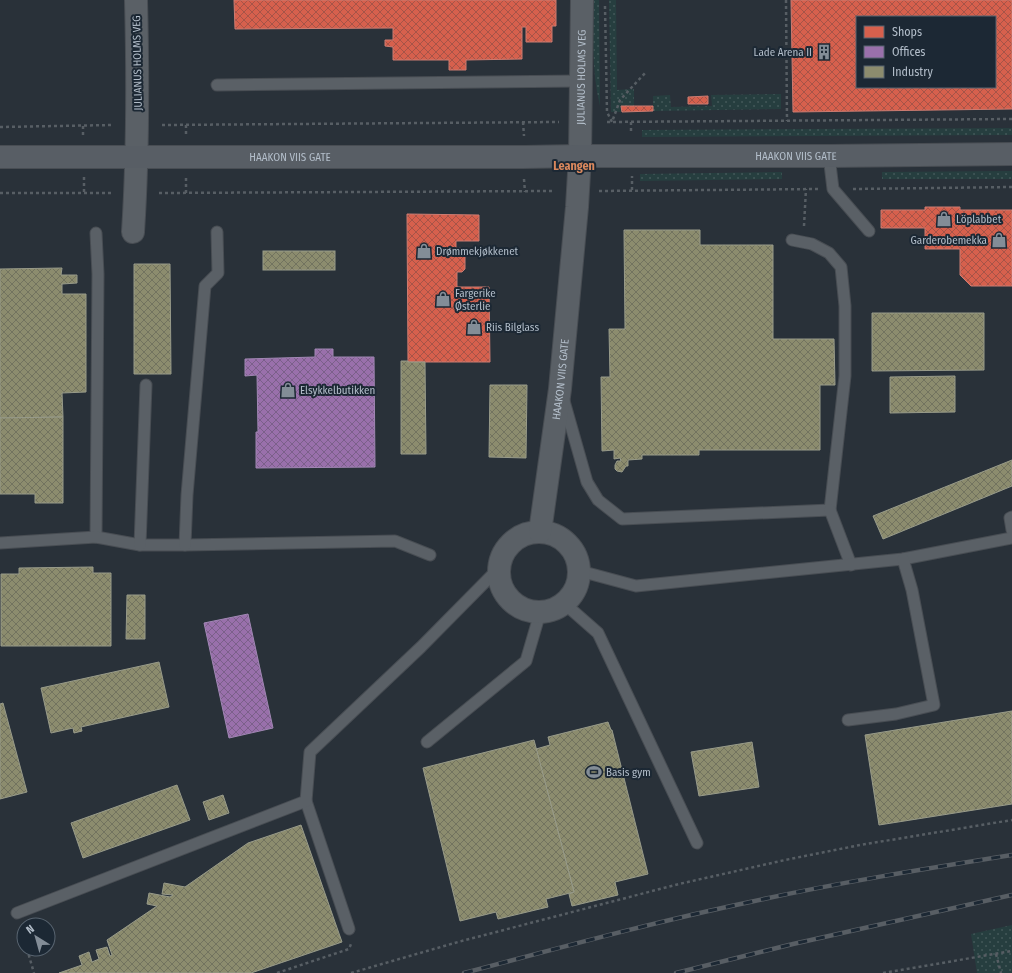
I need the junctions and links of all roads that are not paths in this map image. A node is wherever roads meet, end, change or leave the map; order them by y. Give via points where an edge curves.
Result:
1 (136, 0) edge
2 (582, 0) edge
3 (581, 81) junction
4 (217, 85) dead end
5 (1012, 154) edge
6 (136, 156) junction
7 (580, 156) junction
8 (829, 156) junction
9 (0, 157) edge
10 (868, 231) dead end
11 (133, 232) dead end
12 (217, 232) dead end
13 (96, 233) dead end
14 (792, 240) dead end
15 (146, 385) dead end
16 (560, 389) junction
17 (830, 510) junction
18 (1012, 517) edge
19 (1012, 530) edge
20 (540, 532) junction
21 (96, 537) junction
22 (1012, 538) edge
23 (0, 543) edge
24 (140, 545) junction
25 (185, 545) junction
26 (430, 555) dead end
27 (904, 559) junction
28 (851, 565) junction
29 (499, 568) junction
30 (580, 571) junction
31 (565, 604) junction
32 (540, 613) junction
33 (848, 720) dead end
34 (427, 742) dead end
35 (306, 801) junction
36 (697, 843) dead end
37 (17, 913) dead end
38 (349, 929) road end

1 - 6 street, JULIANUS HOLMS VEG
2 - 3 street, JULIANUS HOLMS VEG
3 - 4 lane
3 - 7 street, JULIANUS HOLMS VEG
5 - 8 main road, HAAKON VIIS GATE
6 - 7 main road, HAAKON VIIS GATE
6 - 9 main road, HAAKON VIIS GATE
6 - 11 street, JULIANUS HOLMS VEG
7 - 8 main road, HAAKON VIIS GATE
7 - 16 street, HAAKON VIIS GATE
8 - 10 lane via 833,189
12 - 25 lane via 218,273 205,286
13 - 21 lane
14 - 17 lane via 812,244 829,253 841,267 845,306 845,376
15 - 24 lane
16 - 17 lane via 587,482 598,500 622,519
16 - 20 street, HAAKON VIIS GATE
17 - 28 lane
18 - 19 lane
20 - 29 street via 528,533 517,538 508,546
20 - 30 street via 563,539 578,559
21 - 23 lane
21 - 24 lane
22 - 27 lane
24 - 25 lane
25 - 26 lane via 395,540
27 - 28 lane
27 - 33 lane via 934,705 896,714
28 - 30 lane via 636,586
29 - 32 street via 500,582 505,594 514,604 527,611
29 - 35 lane via 421,647 310,752
30 - 31 street via 573,595
31 - 32 street
31 - 36 lane via 598,634
32 - 34 lane via 526,661
35 - 37 lane
35 - 38 lane

